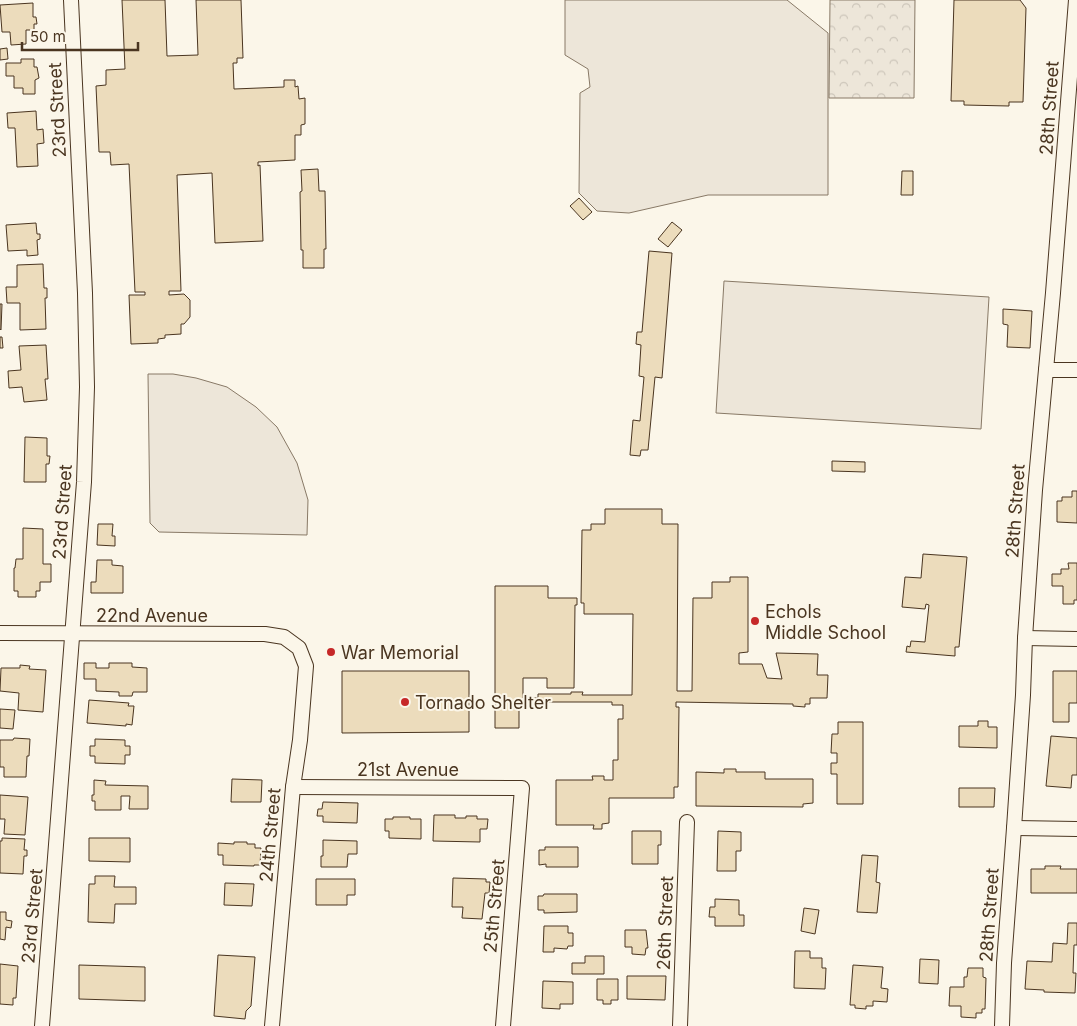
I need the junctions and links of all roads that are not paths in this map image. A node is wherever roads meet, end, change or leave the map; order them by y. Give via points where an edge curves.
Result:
1 (71, 0) edge
2 (1076, 0) edge
3 (1071, 145) edge
4 (1046, 370) junction
5 (1077, 370) edge
6 (0, 633) edge
7 (73, 633) junction
8 (1025, 638) junction
9 (1077, 640) edge
10 (299, 648) joint
11 (293, 788) junction
12 (522, 788) joint
13 (687, 822) dead end
14 (1014, 828) junction
15 (1077, 829) edge
16 (42, 1026) edge
17 (272, 1026) edge
18 (503, 1026) edge
19 (680, 1026) edge
20 (1002, 1026) edge

1 - 7 street, 23rd Street via 87,387
2 - 3 street, 28th Street
3 - 4 street, 28th Street
4 - 5 street
4 - 8 street, 28th Street
6 - 7 street, 22nd Avenue
7 - 10 street, 22nd Avenue via 265,634 284,637
7 - 16 street, 23rd Street
8 - 9 street
8 - 14 street, 28th Street
10 - 11 street, 24th Street via 306,666
11 - 12 street, 21st Avenue
11 - 17 street, 24th Street
12 - 18 street, 25th Street
13 - 19 street, 26th Street
14 - 15 street
14 - 20 street, 28th Street

